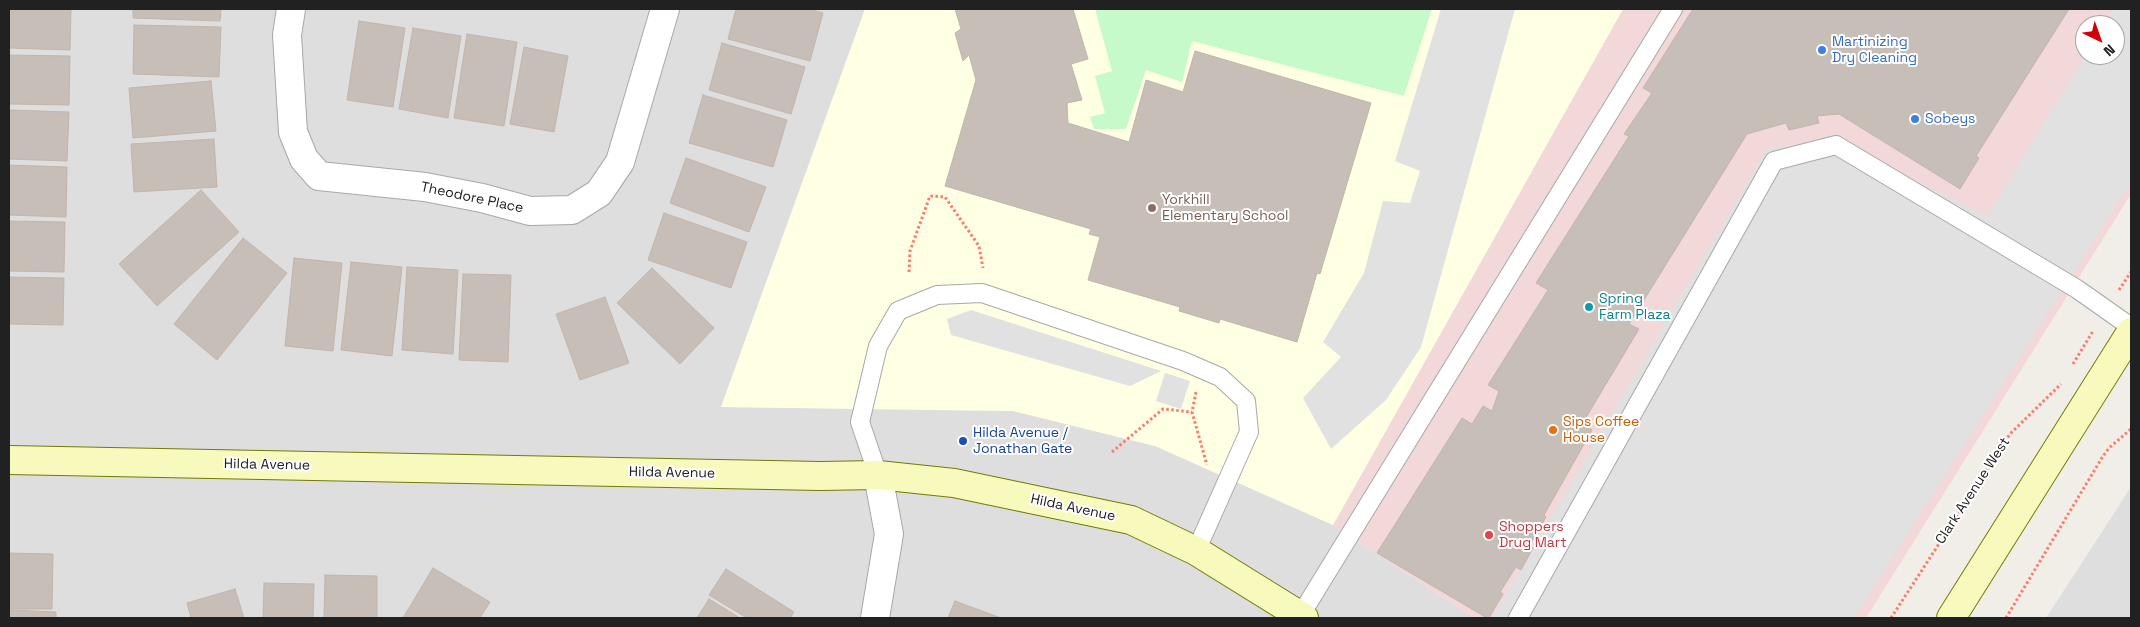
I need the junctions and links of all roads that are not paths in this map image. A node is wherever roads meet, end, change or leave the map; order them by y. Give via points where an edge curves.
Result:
1 (291, 9) edge
2 (665, 9) edge
3 (1672, 9) edge
4 (2131, 327) edge
5 (2131, 332) edge
6 (9, 460) edge
7 (878, 475) junction
8 (1196, 550) junction
9 (1302, 617) edge
10 (875, 618) edge
11 (1518, 618) edge
12 (1951, 618) edge

1 - 2 street, Theodore Place via 287,35 293,132 304,159 319,176 425,187 530,211 572,210 599,193 620,162
3 - 9 lane
4 - 11 lane via 2077,289 1836,145 1774,162
5 - 12 street
6 - 7 street, Hilda Avenue
7 - 8 street, Hilda Avenue via 954,483 1130,520
7 - 8 lane via 860,422 878,346 898,311 937,295 982,293 1183,361 1220,377 1246,401 1249,432
7 - 10 street via 889,534
8 - 9 street, Hilda Avenue

